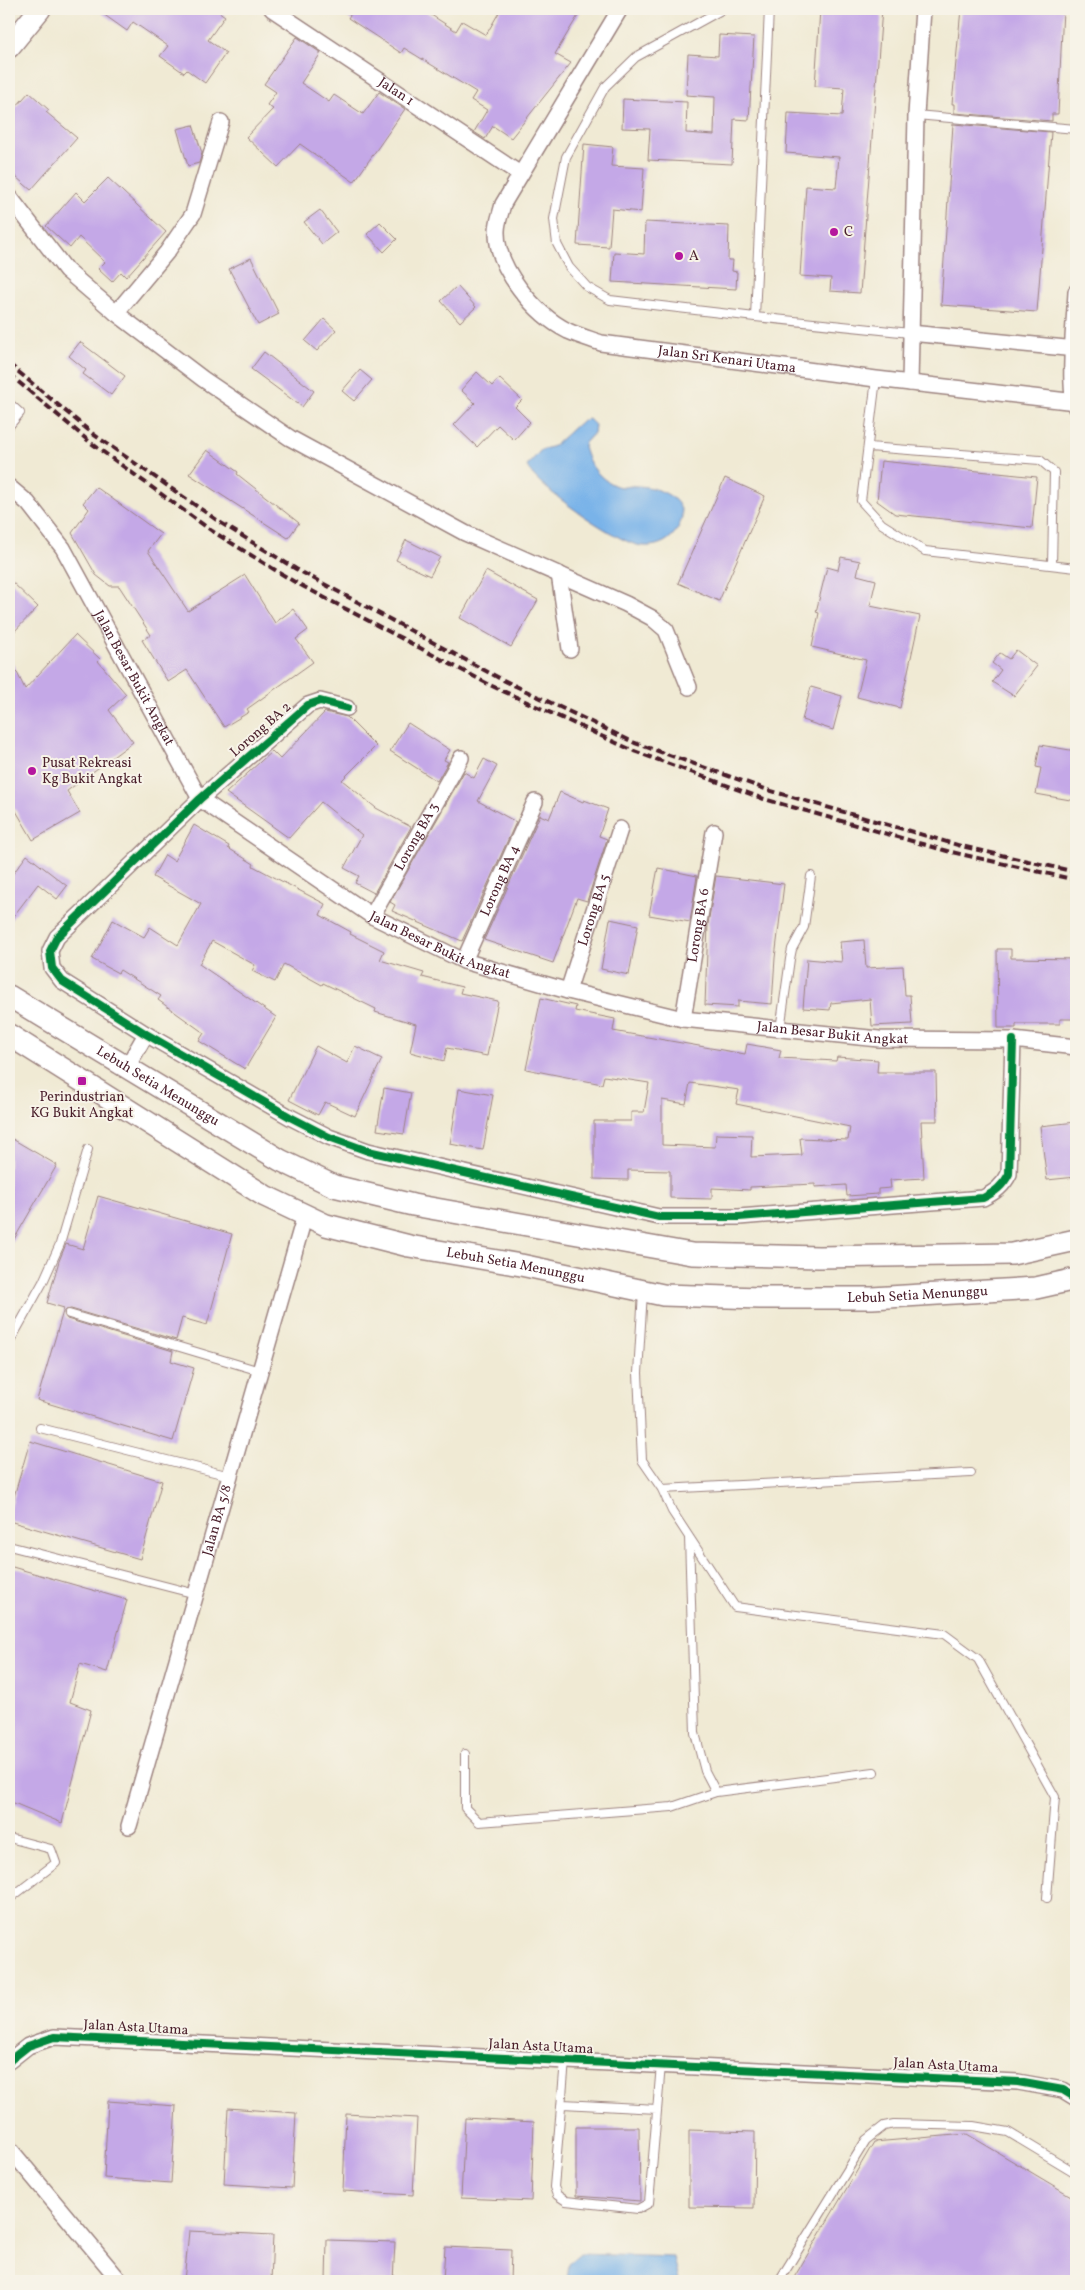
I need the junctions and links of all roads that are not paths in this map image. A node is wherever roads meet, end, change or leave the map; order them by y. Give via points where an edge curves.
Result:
1 (40, 9) edge
2 (272, 9) edge
3 (620, 9) edge
4 (723, 9) edge
5 (769, 9) edge
6 (923, 9) edge
7 (9, 47) edge
8 (916, 114) junction
9 (221, 122) dead end
10 (1076, 129) edge
11 (520, 174) junction
12 (9, 196) edge
13 (1076, 292) edge
14 (116, 314) junction
15 (755, 317) junction
16 (910, 333) junction
17 (1075, 349) edge
18 (876, 379) junction
19 (910, 383) junction
20 (9, 403) edge
21 (1075, 404) edge
22 (9, 426) edge
23 (869, 447) junction
24 (9, 486) edge
25 (1052, 565) junction
26 (1076, 568) edge
27 (558, 574) junction
28 (570, 649) dead end
29 (689, 687) dead end
30 (347, 708) dead end
31 (461, 758) dead end
32 (200, 799) junction
33 (535, 802) dead end
34 (620, 829) dead end
35 (714, 832) dead end
36 (811, 876) dead end
37 (372, 916) junction
38 (464, 961) junction
39 (568, 991) junction
40 (9, 996) edge
41 (683, 1019) junction
42 (780, 1030) junction
43 (146, 1034) junction
44 (9, 1035) edge
45 (1013, 1040) junction
46 (1076, 1047) edge
47 (127, 1067) junction
48 (88, 1148) dead end
49 (305, 1215) junction
50 (1076, 1240) edge
51 (1076, 1279) edge
52 (643, 1290) junction
53 (69, 1314) dead end
54 (9, 1343) edge
55 (260, 1371) junction
56 (40, 1428) dead end
57 (971, 1473) dead end
58 (230, 1476) junction
59 (662, 1489) junction
60 (689, 1537) junction
61 (9, 1546) edge
62 (196, 1594) junction
63 (465, 1754) dead end
64 (874, 1772) dead end
65 (716, 1792) junction
66 (129, 1826) dead end
67 (9, 1838) edge
68 (1047, 1898) dead end
69 (9, 1899) edge
70 (9, 2061) edge
71 (565, 2061) junction
72 (660, 2065) junction
73 (1076, 2098) edge
74 (563, 2104) junction
75 (657, 2109) junction
76 (9, 2148) edge
77 (1076, 2173) edge
78 (120, 2281) edge
79 (779, 2281) edge

1 - 7 street
2 - 11 street, Jalan 1
3 - 11 street, Jalan Sri Kenari Utama
4 - 15 lane via 636,57 605,86 566,157 554,219 557,244 569,267 587,287 610,300
5 - 15 lane
6 - 8 street
8 - 10 lane
8 - 16 street
9 - 14 street via 193,214 168,252
11 - 18 street, Jalan Sri Kenari Utama via 503,204 497,231 502,258 518,286 540,312 568,330 601,343
12 - 14 street via 66,270
13 - 17 street
14 - 27 street via 290,438 465,533
15 - 16 lane
16 - 17 street
16 - 19 street
17 - 21 street
18 - 19 street, Jalan Sri Kenari Utama
18 - 23 lane
19 - 21 street, Jalan Sri Kenari Utama
20 - 22 lane via 20,413
23 - 25 lane via 861,501 882,524 925,551
23 - 25 lane via 1040,460 1047,464 1054,472
24 - 32 street, Jalan Besar Bukit Angkat via 28,503 63,548
25 - 26 lane
27 - 28 street
27 - 29 street via 652,618 666,630
30 - 32 street, Lorong BA 2 via 320,701 308,705
31 - 37 street, Lorong BA 3
32 - 37 street, Jalan Besar Bukit Angkat
32 - 43 street, Lorong BA 2 via 57,937 50,951 52,968 62,981
33 - 38 street, Lorong BA 4
34 - 39 street, Lorong BA 5
35 - 41 street, Lorong BA 6
36 - 42 lane via 804,927 792,949
37 - 38 street, Jalan Besar Bukit Angkat
38 - 39 street, Jalan Besar Bukit Angkat
39 - 41 street, Jalan Besar Bukit Angkat
40 - 47 street, Lebuh Setia Menunggu
41 - 42 street, Jalan Besar Bukit Angkat
42 - 45 street, Jalan Besar Bukit Angkat via 879,1039
43 - 45 street, Lorong BA 2 via 290,1118 368,1151 659,1216 703,1217 983,1198 995,1192 1009,1174
43 - 47 street
44 - 49 street, Lebuh Setia Menunggu via 265,1196
45 - 46 street, Jalan Besar Bukit Angkat
47 - 50 street, Lebuh Setia Menunggu via 280,1160 334,1186 413,1205 692,1254 819,1257 1012,1254
48 - 54 lane via 60,1244
49 - 52 street, Lebuh Setia Menunggu via 326,1226 409,1246
49 - 55 street, Jalan BA 5/8
51 - 52 street, Lebuh Setia Menunggu via 1036,1288 872,1298 663,1295
52 - 59 lane via 638,1373 642,1460
53 - 55 lane
55 - 58 street, Jalan BA 5/8
56 - 58 lane
57 - 59 lane
58 - 62 street, Jalan BA 5/8
59 - 60 lane
60 - 65 lane via 695,1733 705,1771
60 - 68 lane via 734,1607 944,1634 978,1659 1055,1797
61 - 62 lane
62 - 66 street, Jalan BA 5/8
63 - 65 lane via 465,1808 478,1822 672,1806
64 - 65 lane
67 - 69 lane via 51,1849 56,1863
70 - 71 street, Jalan Asta Utama via 28,2046 54,2037
71 - 72 street, Jalan Asta Utama
71 - 74 lane
72 - 73 street, Jalan Asta Utama via 1018,2082 1063,2090
72 - 75 lane
74 - 75 lane
74 - 75 lane via 554,2187 557,2195 566,2201 638,2209 649,2202
76 - 78 street
77 - 79 lane via 1008,2132 992,2128 884,2126 866,2140

